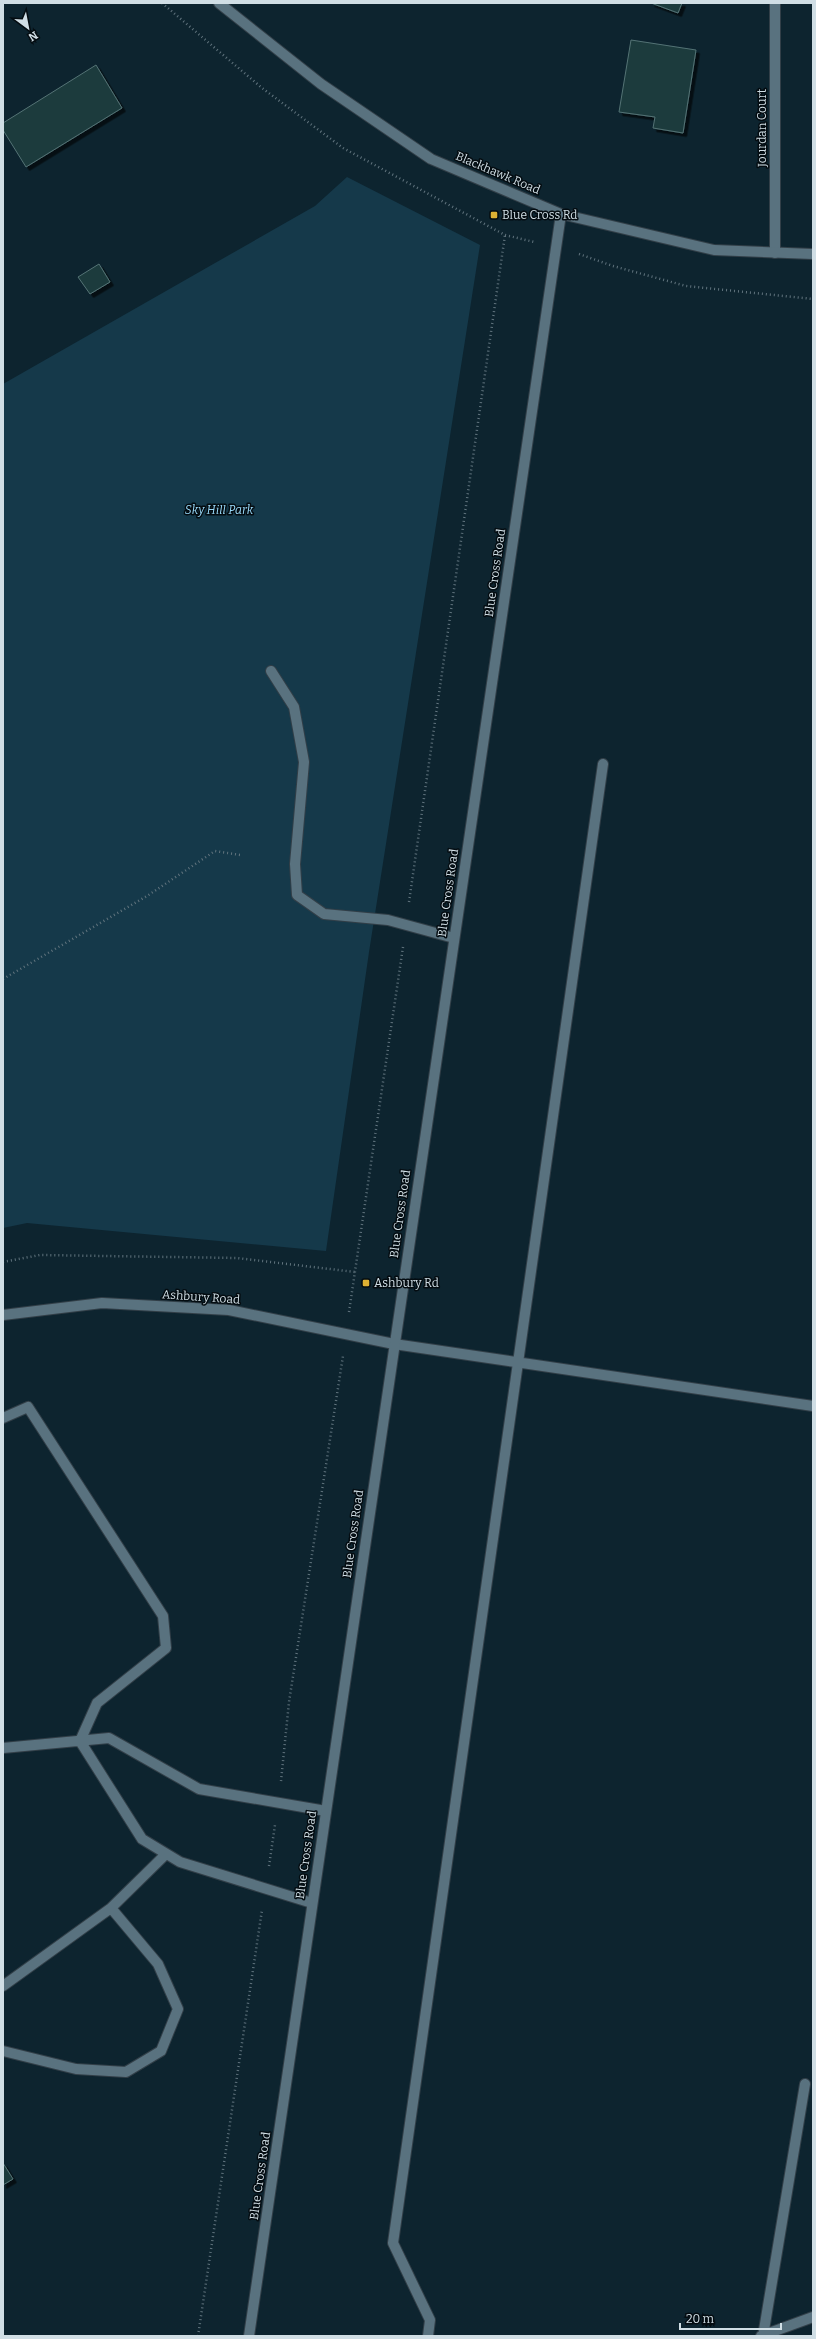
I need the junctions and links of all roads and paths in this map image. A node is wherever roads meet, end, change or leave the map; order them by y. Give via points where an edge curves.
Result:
1 (162, 3) edge
2 (218, 3) edge
3 (775, 3) edge
4 (561, 214) junction
5 (505, 236) junction
6 (556, 246) junction
7 (776, 253) junction
8 (813, 254) edge
9 (813, 299) edge
10 (271, 670) dead end
11 (604, 764) dead end
12 (240, 855) dead end
13 (406, 925) junction
14 (454, 938) junction
15 (3, 979) edge
16 (3, 1262) edge
17 (355, 1272) junction
18 (3, 1315) edge
19 (346, 1334) junction
20 (394, 1344) junction
21 (517, 1362) junction
22 (813, 1406) edge
23 (3, 1418) edge
24 (80, 1741) junction
25 (3, 1748) edge
26 (278, 1803) junction
27 (326, 1811) junction
28 (166, 1854) junction
29 (265, 1888) junction
30 (312, 1903) junction
31 (110, 1908) junction
32 (3, 1986) edge
33 (3, 2050) edge
34 (806, 2084) dead end
35 (813, 2317) edge
36 (198, 2336) edge
37 (250, 2336) edge
38 (428, 2336) edge
39 (762, 2336) edge

1 - 5 path via 262,88 344,148
2 - 4 street, Blackhawk Road via 321,84 431,159
3 - 7 street, Jourdan Court
4 - 6 street, Blue Cross Road
4 - 7 street, Blackhawk Road via 714,250
5 - 6 path
5 - 13 path
6 - 9 path via 613,266 686,286
6 - 14 street, Blue Cross Road
7 - 8 street, Blackhawk Road
10 - 13 street via 294,707 304,762 295,864 297,895 324,914 388,920
11 - 21 street
12 - 15 path via 215,851 147,896
13 - 14 street
13 - 17 path
14 - 20 street, Blue Cross Road
16 - 17 path via 40,1255 237,1258
17 - 19 path
18 - 19 street, Ashbury Road via 102,1303 229,1310
19 - 20 street, Ashbury Road
19 - 26 path via 289,1702
20 - 21 street, Ashbury Road
20 - 27 street, Blue Cross Road
21 - 22 street, Ashbury Road
21 - 38 street via 393,2243 430,2320
23 - 24 street via 28,1407 163,1616 166,1648 97,1702
24 - 25 street
24 - 26 street via 109,1738 199,1789
24 - 28 street via 142,1839
26 - 27 street
26 - 29 path
27 - 30 street, Blue Cross Road
28 - 29 street via 180,1862
28 - 31 street
29 - 30 street
29 - 36 path
30 - 37 street, Blue Cross Road
31 - 32 street
31 - 33 street via 158,1964 178,2009 161,2052 126,2072 76,2069
34 - 39 street
35 - 39 street

